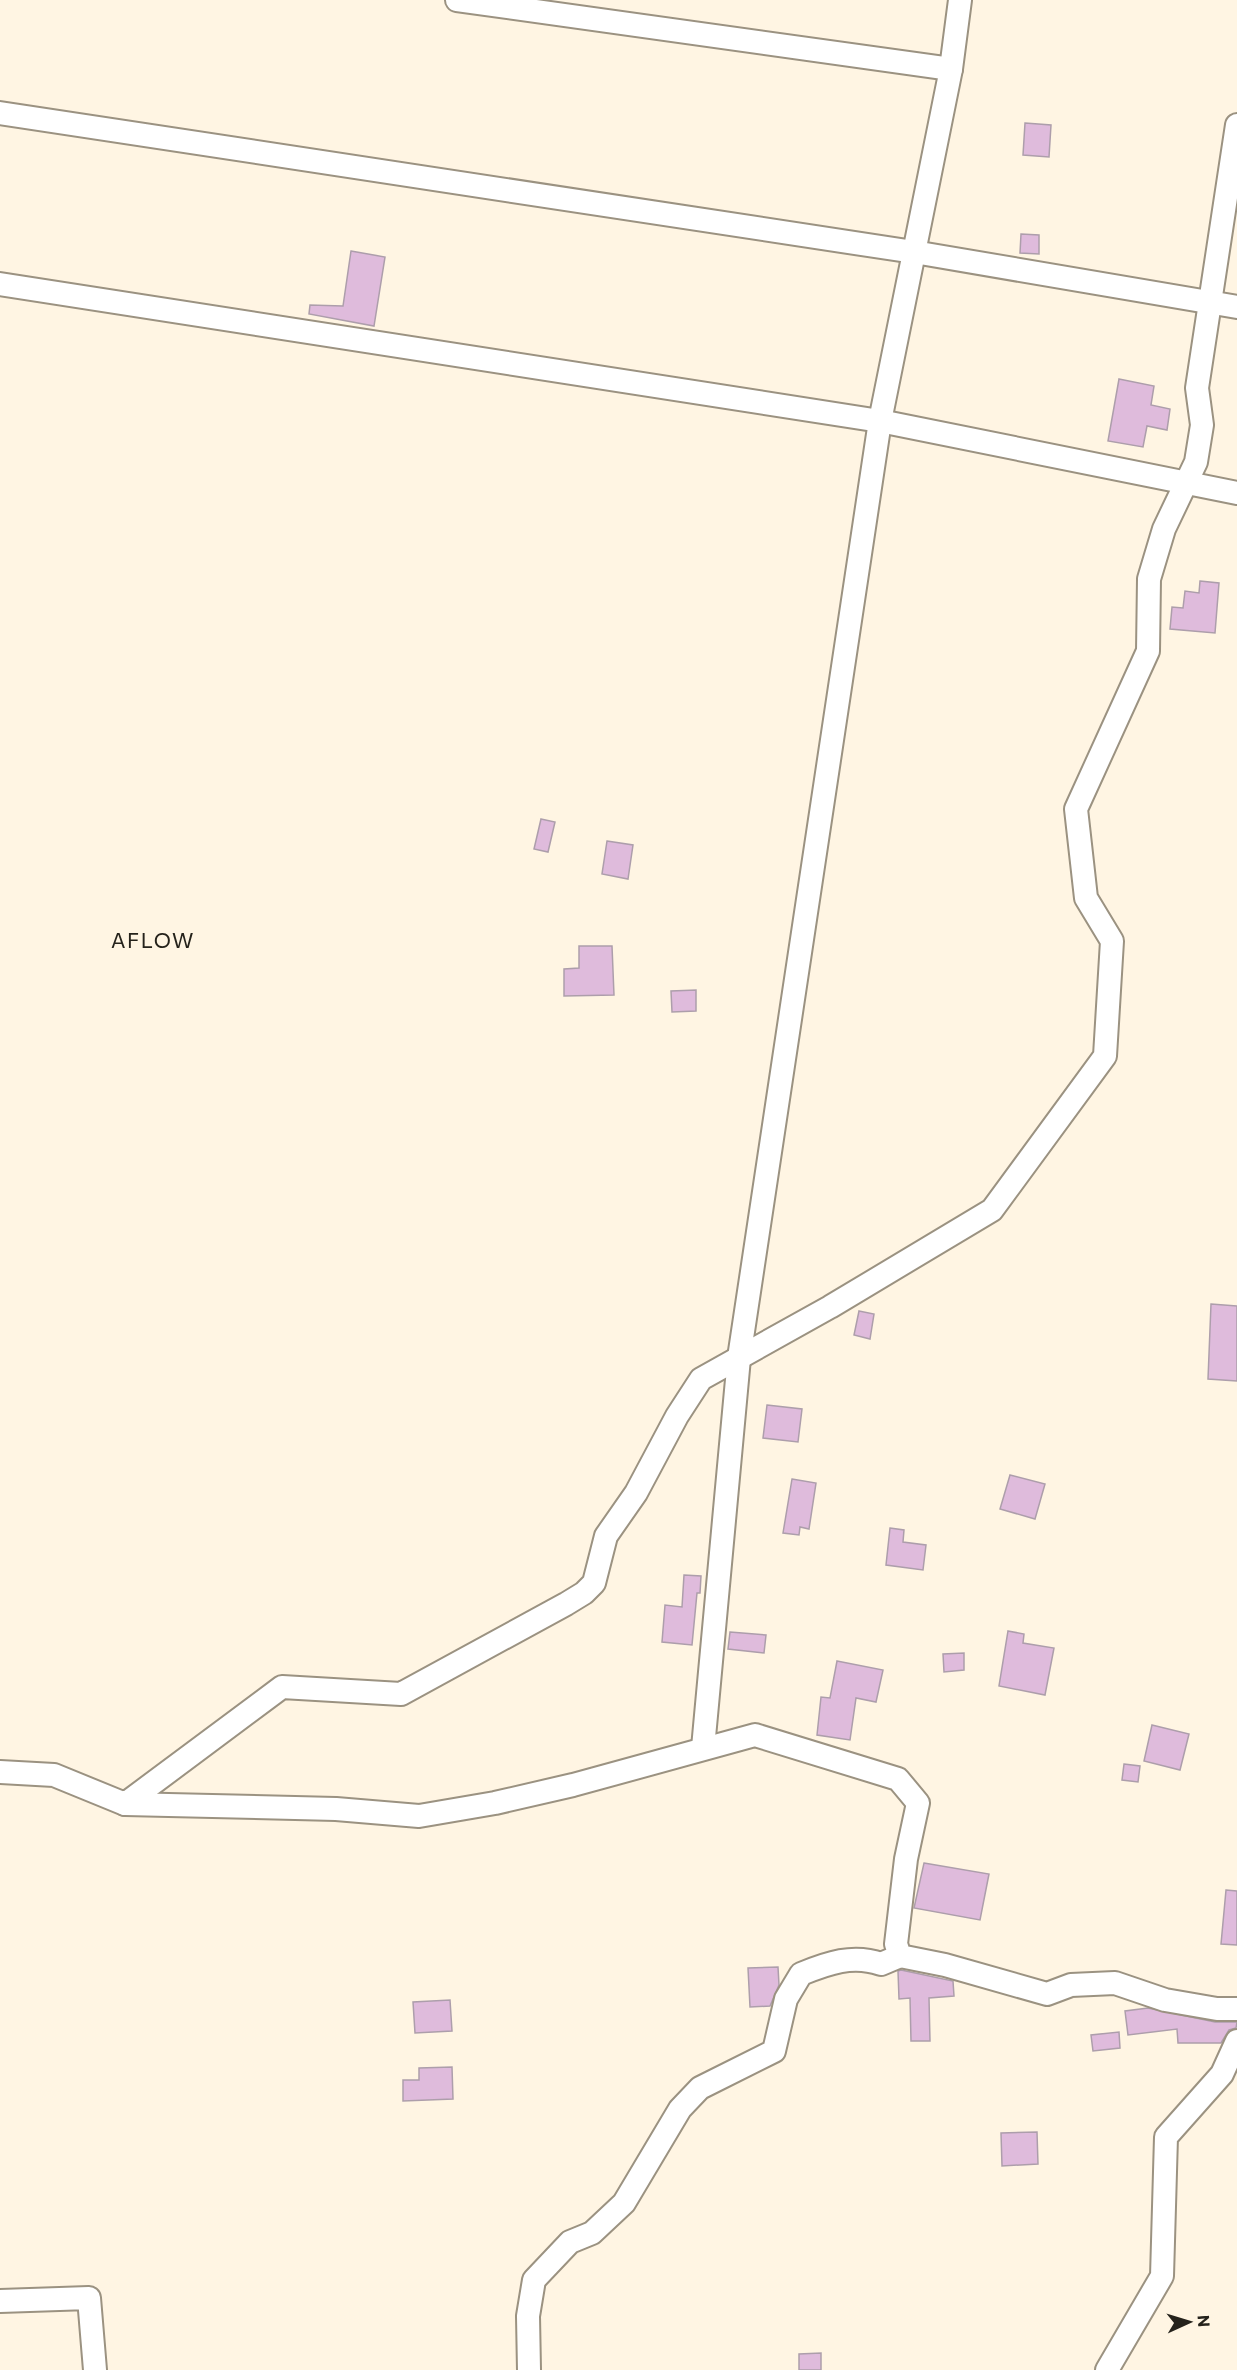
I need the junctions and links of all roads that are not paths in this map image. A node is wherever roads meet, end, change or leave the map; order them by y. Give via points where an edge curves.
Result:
1 (458, 0) edge
2 (960, 0) edge
3 (951, 69) junction
4 (0, 113) edge
5 (1237, 125) edge
6 (914, 252) junction
7 (0, 284) edge
8 (1209, 302) junction
9 (1237, 308) edge
10 (880, 421) junction
11 (1186, 483) junction
12 (1237, 493) edge
13 (739, 1358) junction
14 (703, 1748) junction
15 (0, 1772) edge
16 (125, 1804) junction
17 (900, 1956) junction
18 (1237, 2009) edge
19 (1237, 2041) edge
20 (0, 2301) edge
21 (95, 2370) edge
22 (529, 2370) edge
23 (1107, 2370) edge

1 - 3 street
2 - 3 street
3 - 6 street
4 - 6 street
5 - 8 street
6 - 8 street
6 - 10 street
7 - 10 street
8 - 9 street
8 - 11 street via 1197,388 1203,425 1196,462
10 - 11 street
10 - 13 street
11 - 12 street
11 - 13 street via 1164,529 1149,579 1148,651 1076,809 1086,898 1112,941 1105,1056 992,1210
13 - 14 street
13 - 16 street via 701,1380 677,1416 636,1492 606,1536 594,1582 584,1593 401,1694 282,1687
14 - 16 street via 573,1785 419,1816 336,1809
14 - 17 street via 755,1735 898,1779 918,1803 906,1860 896,1944
15 - 16 street via 54,1775
17 - 18 street via 1047,1994 1071,1985 1115,1983 1165,2000
17 - 22 street via 881,1964 864,1958 838,1961 801,1974 786,1999 774,2051 700,2088 680,2109 624,2203 591,2233 570,2242 534,2280 528,2316
19 - 23 street via 1222,2074 1166,2137 1162,2276
20 - 21 street via 89,2298

